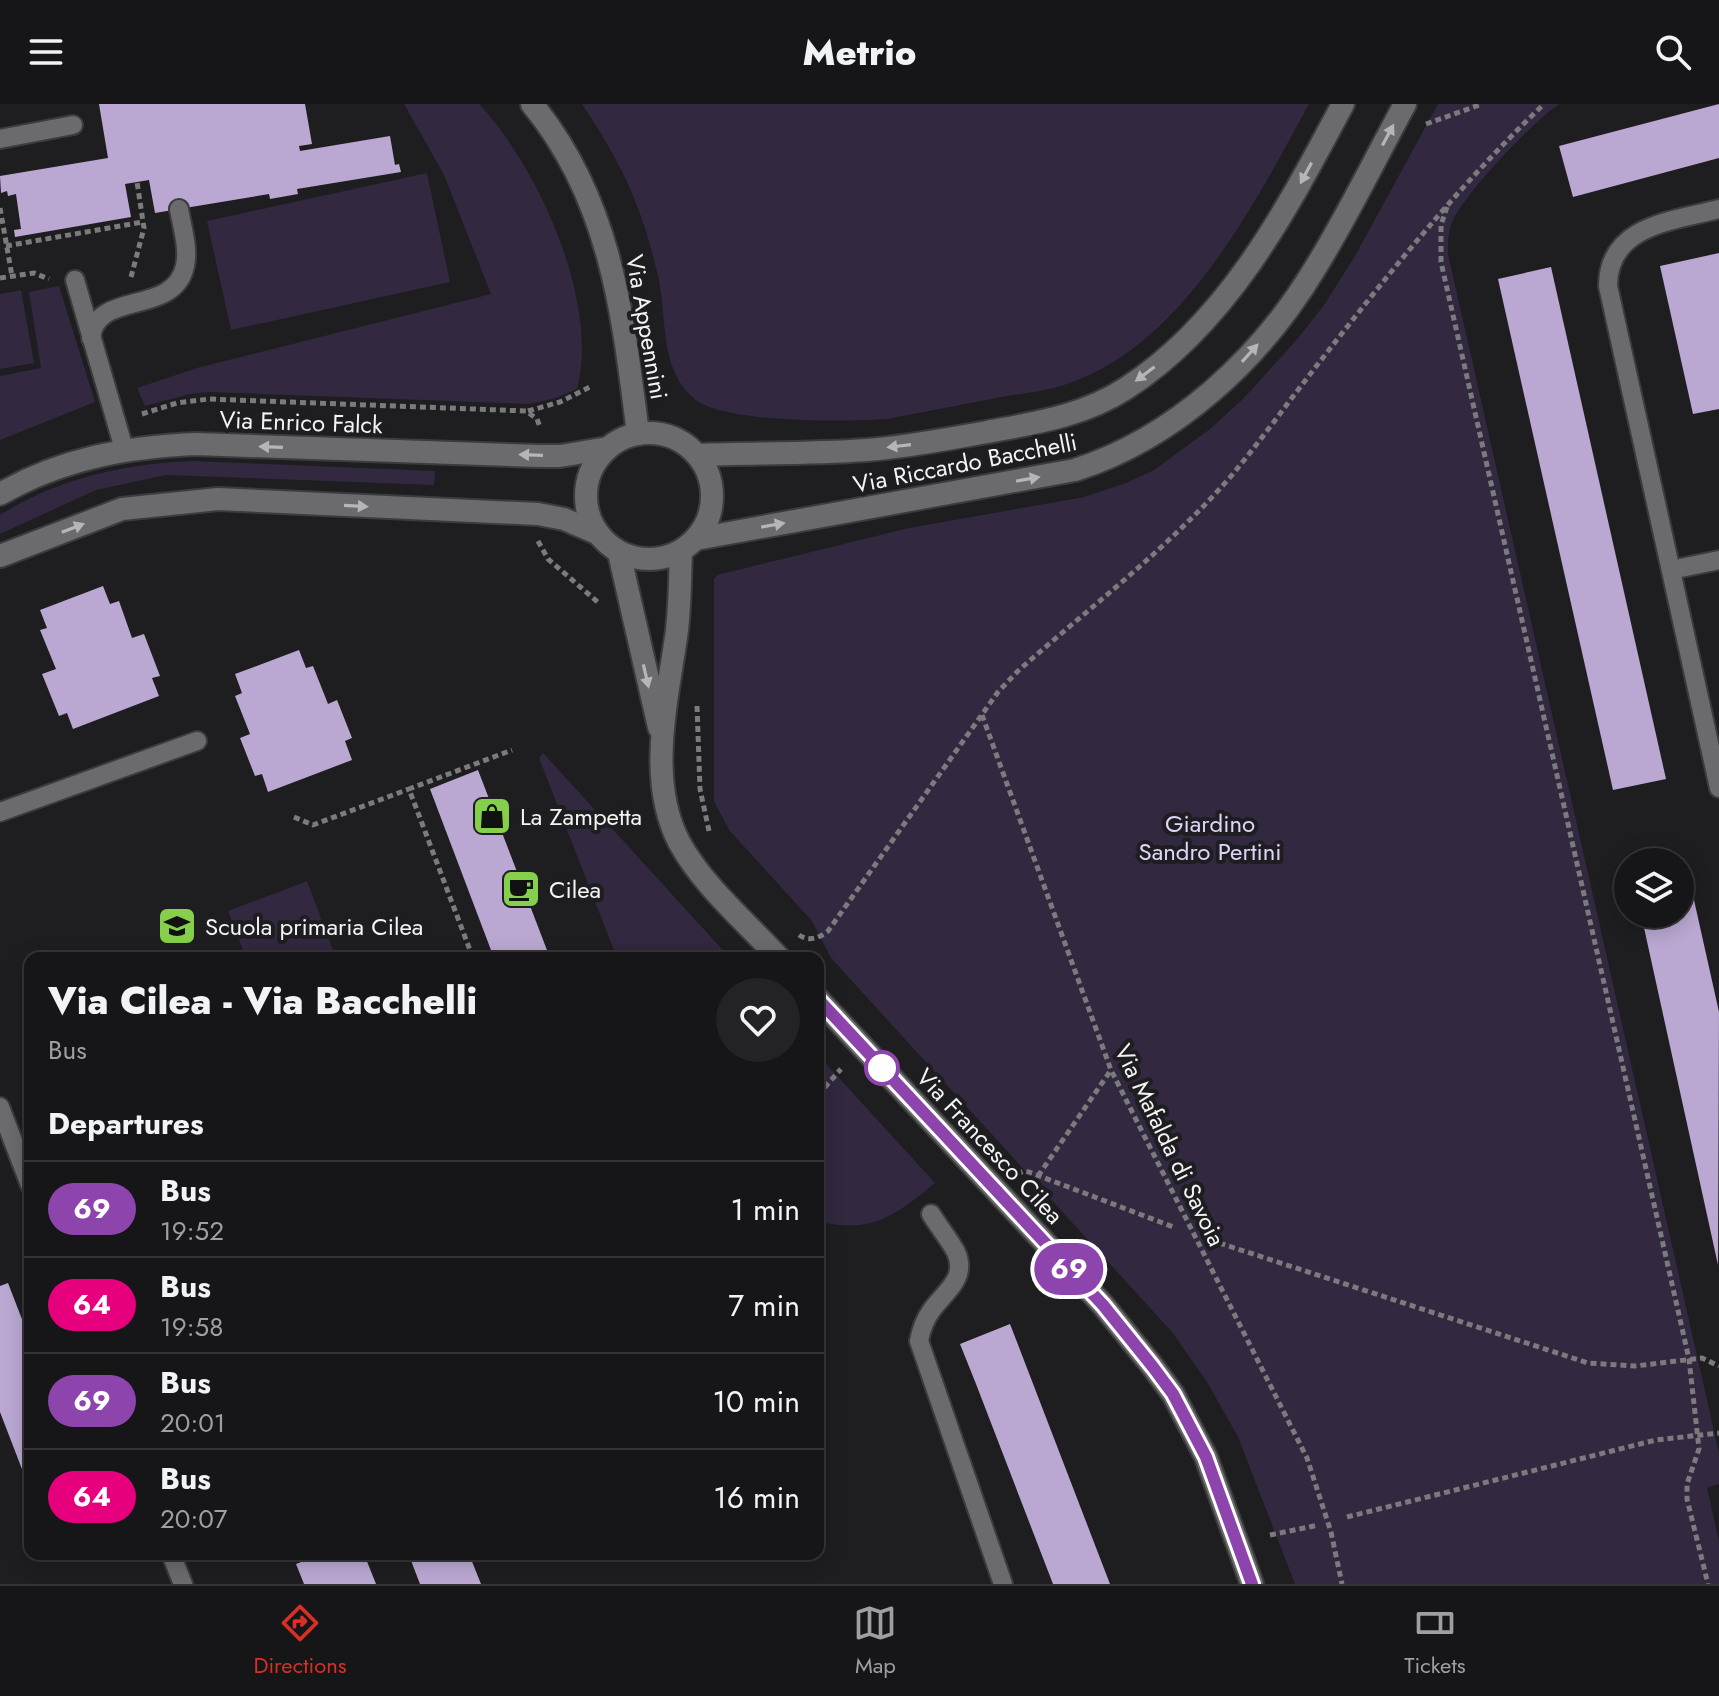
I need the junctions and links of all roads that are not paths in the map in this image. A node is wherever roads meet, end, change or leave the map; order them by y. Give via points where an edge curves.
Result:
1 (532, 104) edge
2 (1343, 104) edge
3 (1405, 104) edge
4 (73, 125) dead end
5 (0, 139) edge
6 (179, 209) dead end
7 (1719, 209) edge
8 (75, 280) road end
9 (91, 338) junction
10 (638, 434) junction
11 (608, 448) junction
12 (124, 449) junction
13 (698, 455) junction
14 (0, 494) edge
15 (599, 534) junction
16 (689, 545) junction
17 (619, 553) junction
18 (0, 556) edge
19 (1719, 560) edge
20 (1671, 570) junction
21 (197, 741) dead end
22 (662, 742) junction
23 (1719, 788) edge
24 (0, 812) edge
25 (773, 952) edge
26 (824, 1005) edge
27 (0, 1107) edge
28 (24, 1169) edge
29 (931, 1214) dead end
30 (173, 1560) edge
31 (183, 1584) edge
32 (1003, 1584) edge
33 (1252, 1584) edge

1 - 10 street, Via Appennini via 559,142 605,242 620,299
2 -> 13 street, Via Riccardo Bacchelli via 1295,195 1240,277 1183,343 1110,397 1044,422 893,447
16 -> 3 street, Via Riccardo Bacchelli via 1075,470 1102,462 1161,430 1241,363 1300,292
4 - 5 lane
6 - 9 lane via 186,254 182,275 164,294 98,319
7 - 20 lane via 1636,233 1608,269
8 - 9 lane
9 - 12 lane
10 - 11 street
10 - 13 street via 671,436
11 -> 12 street, Via Enrico Falck via 560,456 195,444
11 - 15 street via 593,466 586,489 588,512
12 - 14 street, Via Enrico Falck via 52,469
13 - 16 street via 713,500 706,523
15 - 17 street
18 -> 15 street via 122,509 218,499 538,514
16 - 17 street via 651,559
16 - 22 street
17 -> 22 street
19 - 20 lane
20 - 23 lane
21 - 24 lane
22 - 25 street via 666,808 680,844
26 - 33 street, Via Francesco Cilea via 1103,1305 1173,1394 1206,1457
27 - 28 lane
29 - 32 lane via 956,1252 958,1278 931,1311 919,1341
30 - 31 lane

